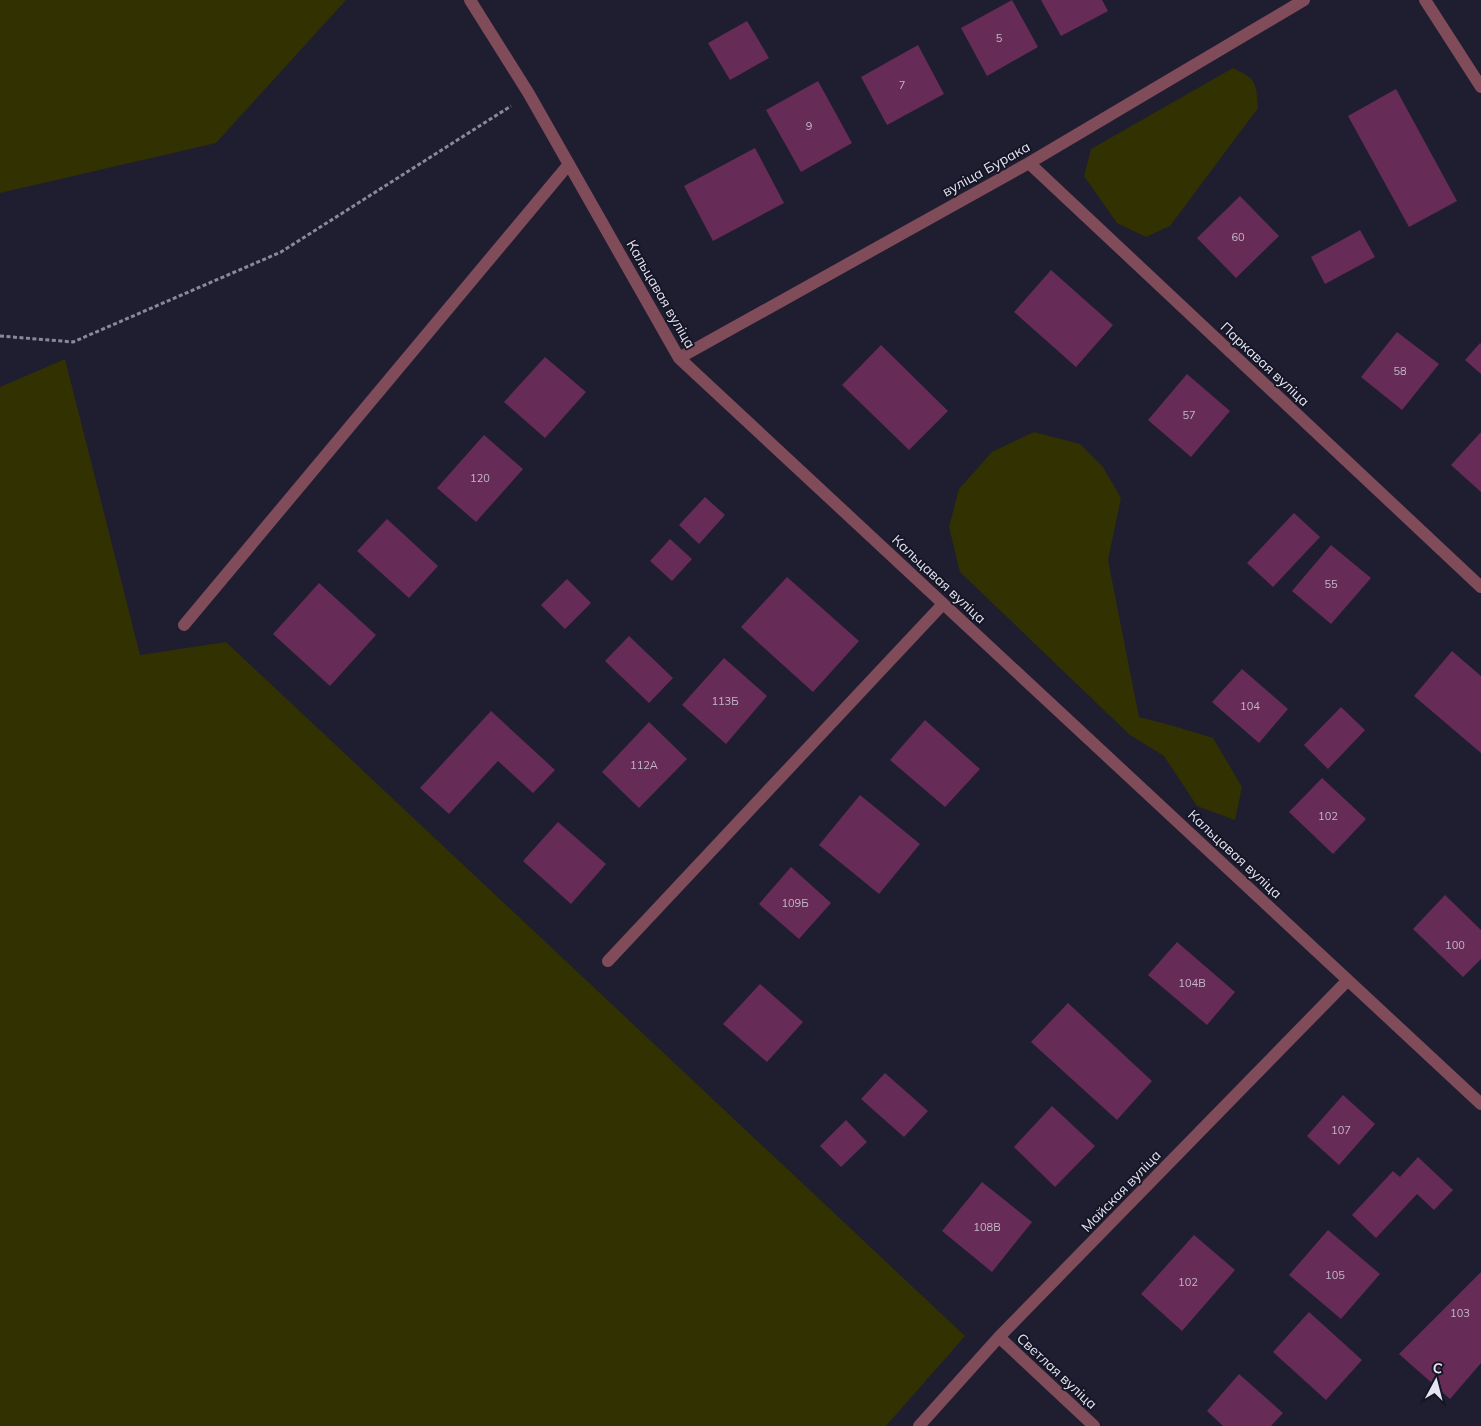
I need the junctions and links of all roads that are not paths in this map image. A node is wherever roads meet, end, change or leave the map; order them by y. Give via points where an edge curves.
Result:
1 (470, 0) edge
2 (1304, 0) edge
3 (1425, 0) edge
4 (1481, 87) edge
5 (1029, 163) junction
6 (569, 164) junction
7 (680, 358) junction
8 (1481, 587) edge
9 (943, 604) junction
10 (184, 625) dead end
11 (608, 961) dead end
12 (1348, 980) junction
13 (1481, 1104) edge
14 (999, 1337) junction
15 (919, 1426) edge
16 (1094, 1426) edge

1 - 6 street, Кальцавая вуліца via 530,94
2 - 5 street, вуліца Бурака
3 - 4 street
5 - 7 street, вуліца Бурака
5 - 8 street, Паркавая вуліца
6 - 7 street, Кальцавая вуліца
6 - 10 street
7 - 9 street, Кальцавая вуліца
9 - 11 street
9 - 12 street, Кальцавая вуліца
12 - 13 street, Кальцавая вуліца
12 - 14 street, Майская вуліца
14 - 15 street, Майская вуліца
14 - 16 street, Светлая вуліца

